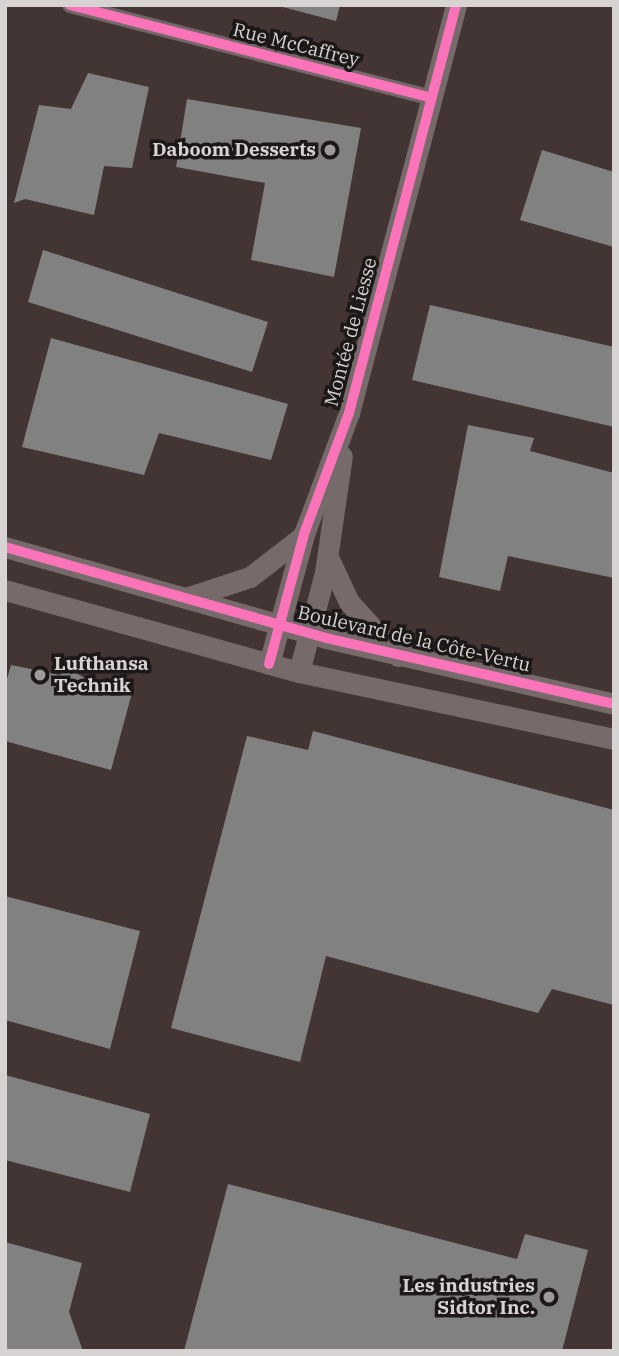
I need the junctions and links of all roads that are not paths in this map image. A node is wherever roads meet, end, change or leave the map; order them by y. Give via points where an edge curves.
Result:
1 (70, 5) edge
2 (456, 5) edge
3 (431, 98) junction
4 (349, 413) junction
5 (304, 534) junction
6 (5, 547) edge
7 (328, 557) junction
8 (5, 590) edge
9 (186, 598) junction
10 (279, 625) junction
11 (310, 634) junction
12 (398, 656) junction
13 (270, 664) junction
14 (299, 672) junction
15 (614, 704) edge
16 (614, 739) edge

1 - 3 street, Rue McCaffrey
2 - 3 street, Montée de Liesse
3 - 4 street, Montée de Liesse
4 - 5 street, Montée de Liesse
4 - 7 street, Montée de Liesse
5 - 9 street via 250,577
5 - 10 street, Montée de Liesse
6 - 9 street, Boulevard de la Côte-Vertu
7 - 11 street, Montée de Liesse
7 - 12 street via 349,602
8 - 13 street
9 - 10 street, Boulevard de la Côte-Vertu
10 - 11 street, Boulevard de la Côte-Vertu
10 - 13 street, Montée de Liesse
11 - 12 street, Boulevard de la Côte-Vertu
11 - 14 street, Montée de Liesse
12 - 15 street, Boulevard de la Côte-Vertu
13 - 14 street
14 - 16 street

